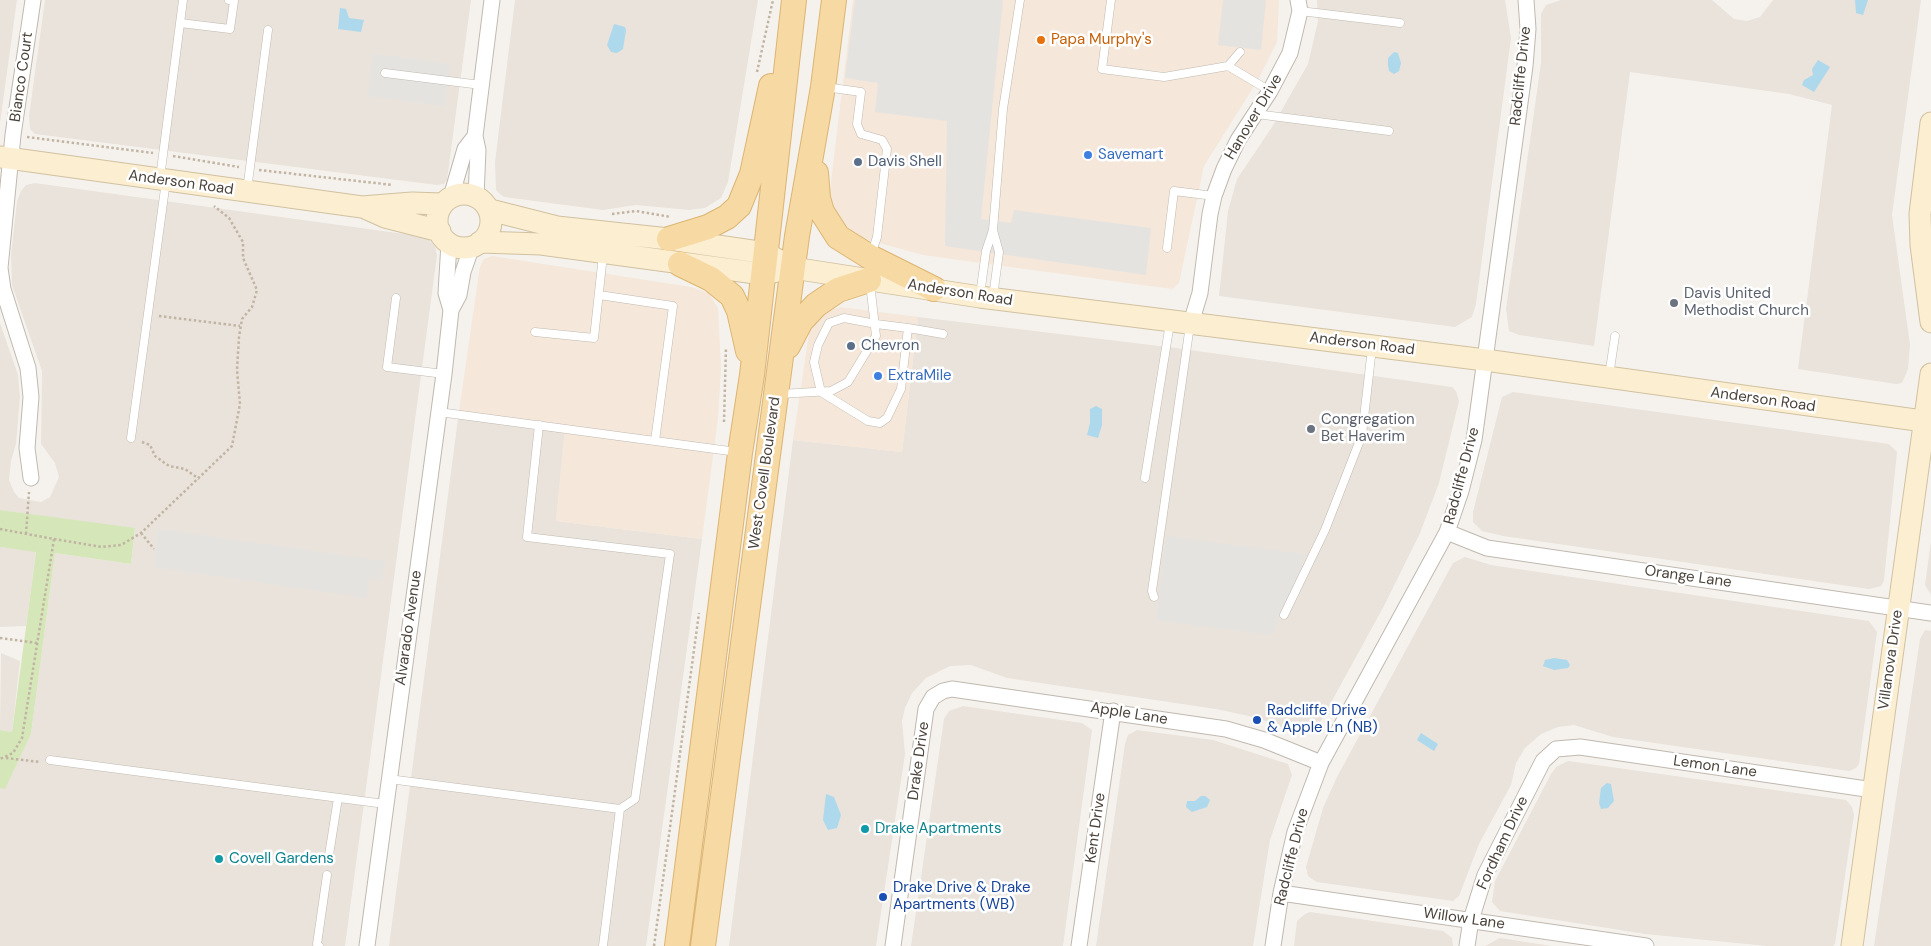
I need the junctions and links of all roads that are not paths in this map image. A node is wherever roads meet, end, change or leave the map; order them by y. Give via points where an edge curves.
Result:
1 (33, 0) edge
2 (183, 0) edge
3 (228, 0) edge
4 (492, 0) edge
5 (834, 0) edge
6 (1020, 0) edge
7 (1111, 0) edge
8 (1526, 0) edge
9 (787, 1) edge
10 (1299, 6) edge
11 (180, 23) junction
12 (1400, 23) dead end
13 (268, 30) dead end
14 (1240, 52) dead end
15 (1228, 66) junction
16 (385, 73) dead end
17 (481, 85) junction
18 (823, 87) junction
19 (1270, 91) junction
20 (1256, 114) junction
21 (1931, 123) edge
22 (1389, 131) dead end
23 (475, 136) junction
24 (813, 147) junction
25 (6, 158) edge
26 (163, 180) junction
27 (247, 192) junction
28 (1214, 196) junction
29 (447, 201) junction
30 (483, 204) junction
31 (362, 206) junction
32 (671, 228) junction
33 (993, 230) junction
34 (444, 237) junction
35 (476, 244) junction
36 (1167, 248) dead end
37 (604, 253) junction
38 (765, 263) junction
39 (680, 264) junction
40 (793, 268) junction
41 (870, 268) junction
42 (934, 289) joint
43 (599, 295) junction
44 (396, 298) dead end
45 (987, 298) junction
46 (451, 310) junction
47 (1181, 322) junction
48 (1931, 322) edge
49 (876, 324) junction
50 (908, 328) junction
51 (535, 332) dead end
52 (943, 334) dead end
53 (1615, 336) dead end
54 (1372, 346) junction
55 (1485, 360) junction
56 (779, 368) junction
57 (444, 374) junction
58 (1931, 374) edge
59 (752, 375) junction
60 (1608, 378) junction
61 (821, 392) junction
62 (776, 394) junction
63 (439, 412) junction
64 (1928, 422) edge
65 (539, 425) junction
66 (131, 438) road end
67 (655, 441) junction
68 (730, 451) junction
69 (31, 478) road end
70 (1145, 478) dead end
71 (1447, 532) junction
72 (1154, 597) dead end
73 (1898, 608) junction
74 (1931, 613) edge
75 (1284, 615) dead end
76 (933, 697) joint
77 (1113, 711) junction
78 (1556, 749) joint
79 (50, 760) road end
80 (1321, 764) junction
81 (389, 779) junction
82 (1874, 790) junction
83 (338, 798) junction
84 (385, 804) junction
85 (620, 809) junction
86 (329, 854) dead end
87 (327, 875) dead end
88 (1281, 893) junction
89 (1471, 920) junction
90 (319, 946) edge
91 (367, 946) edge
92 (603, 946) edge
93 (677, 946) edge
94 (703, 946) edge
95 (893, 946) edge
96 (1079, 946) edge
97 (1273, 946) edge
98 (1467, 946) edge
99 (1646, 946) edge
100 (1852, 946) edge

1 - 25 street, Bianco Court via 14,136
2 - 11 lane
3 - 11 lane via 234,1 230,29
4 - 17 street
5 - 18 main road, West Covell Boulevard
6 - 33 lane via 1003,109
7 - 15 lane via 1102,69 1164,77
8 - 55 street, Radcliffe Drive via 1525,66
9 - 32 main road via 746,194 727,217 700,230
9 - 38 main road, West Covell Boulevard
10 - 12 lane
10 - 19 street, Hanover Drive via 1290,53
11 - 26 lane via 163,154
13 - 27 lane
14 - 15 lane
15 - 19 lane
16 - 17 lane
17 - 23 street
18 - 24 main road, West Covell Boulevard
18 - 41 lane via 861,92 857,124 861,134 882,140 887,149 877,237
19 - 20 street, Hanover Drive
20 - 22 lane
20 - 28 street, Hanover Drive via 1238,140
21 - 48 street via 1920,214
23 - 29 street via 466,149
23 - 30 street
24 - 40 main road, West Covell Boulevard
24 - 41 main road via 822,212 838,237
25 - 26 street, Anderson Road
25 - 69 street, Bianco Court via 0,268 3,289 28,368 31,397 27,448
26 - 27 street, Anderson Road
26 - 66 lane
27 - 31 street, Anderson Road
28 - 36 lane via 1174,191
28 - 47 street, Hanover Drive via 1200,293
29 - 30 street via 468,195
29 - 31 street, Anderson Road
29 - 34 street via 437,219
30 - 32 street via 558,226
30 - 35 street via 490,228
31 - 34 street, Anderson Road
32 - 38 street
33 - 45 lane via 986,251
33 - 45 lane via 999,252
34 - 35 street via 464,247
34 - 46 street, Alvarado Avenue via 446,293
35 - 37 street via 541,244
35 - 46 street, Alvarado Avenue
37 - 39 street
37 - 43 lane
38 - 39 street
38 - 40 street
38 - 59 main road, West Covell Boulevard
39 - 59 main road via 711,278 732,296 739,311
40 - 41 street
40 - 56 main road, West Covell Boulevard
41 - 42 main road
41 - 49 lane
41 - 56 main road via 810,310 791,339
42 - 45 street, Anderson Road
43 - 51 lane via 594,338
43 - 67 lane via 673,306
44 - 57 lane via 387,367
45 - 47 street, Anderson Road
46 - 57 street, Alvarado Avenue
47 - 54 street, Anderson Road
47 - 70 lane
47 - 72 lane via 1152,591
49 - 50 lane
49 - 61 lane via 875,340 848,382 839,388
49 - 61 lane via 844,318 829,323 814,362
50 - 52 lane
50 - 61 lane via 901,389 887,418 880,423 868,421
53 - 60 lane
54 - 55 street, Anderson Road
54 - 75 lane via 1362,435 1325,530
55 - 60 street, Anderson Road
55 - 71 street, Radcliffe Drive via 1474,440 1462,491
56 - 62 main road, West Covell Boulevard
57 - 63 street, Alvarado Avenue
58 - 64 street, Villanova Drive
59 - 68 main road, West Covell Boulevard
60 - 64 street, Anderson Road
61 - 62 lane
62 - 94 main road, West Covell Boulevard
63 - 65 lane
63 - 81 street, Alvarado Avenue
64 - 73 street, Villanova Drive
65 - 67 lane
65 - 85 lane via 527,537 670,554 635,799
67 - 68 lane
68 - 93 main road, West Covell Boulevard
71 - 73 street, Orange Lane via 1487,548
71 - 80 street, Radcliffe Drive
73 - 74 street, Orange Lane
73 - 82 street, Villanova Drive
76 - 77 street, Apple Lane via 952,689
76 - 95 street, Drake Drive via 926,709
77 - 80 street, Apple Lane via 1226,729 1264,740
77 - 96 street, Kent Drive
78 - 82 street, Lemon Lane via 1580,747
78 - 89 street, Fordham Drive via 1543,761 1485,875
79 - 83 lane
80 - 88 street, Radcliffe Drive via 1294,832
81 - 84 street, Alvarado Avenue
81 - 85 lane
82 - 100 street, Villanova Drive
83 - 84 lane
83 - 86 lane
84 - 91 street, Alvarado Avenue
85 - 92 lane
87 - 90 lane
88 - 89 street, Willow Lane
88 - 97 street, Radcliffe Drive
89 - 98 street, Fordham Drive
89 - 99 street, Willow Lane

